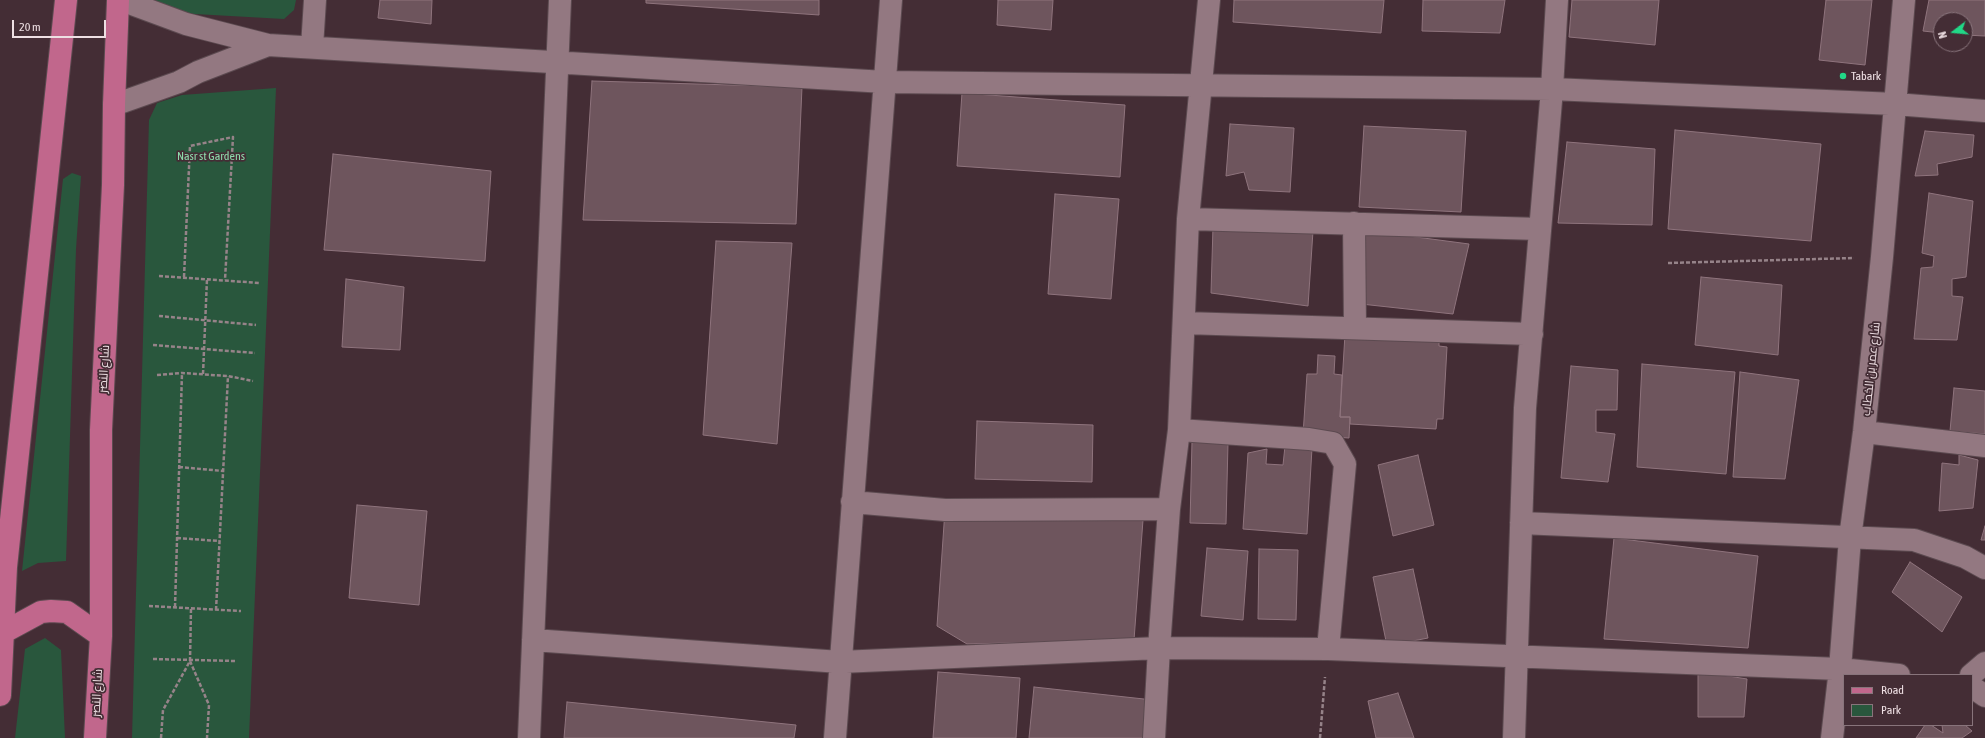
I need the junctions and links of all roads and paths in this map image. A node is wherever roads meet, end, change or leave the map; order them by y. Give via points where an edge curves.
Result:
1 (66, 0) edge
2 (120, 0) edge
3 (315, 0) edge
4 (560, 0) edge
5 (891, 0) edge
6 (1209, 0) edge
7 (1557, 0) edge
8 (1904, 0) edge
9 (268, 45) junction
10 (312, 47) junction
11 (556, 61) junction
12 (885, 82) junction
13 (1201, 86) junction
14 (1552, 89) junction
15 (1895, 104) junction
16 (114, 105) junction
17 (1985, 110) edge
18 (1188, 219) junction
19 (1354, 223) junction
20 (1540, 229) junction
21 (1882, 257) junction
22 (1668, 263) dead end
23 (160, 276) dead end
24 (184, 277) junction
25 (207, 279) junction
26 (225, 280) junction
27 (260, 283) dead end
28 (159, 316) dead end
29 (205, 320) junction
30 (1184, 323) junction
31 (256, 325) dead end
32 (1355, 327) junction
33 (1532, 334) junction
34 (153, 345) dead end
35 (204, 349) junction
36 (255, 352) dead end
37 (182, 372) junction
38 (203, 374) junction
39 (157, 375) dead end
40 (228, 376) junction
41 (253, 381) dead end
42 (1179, 430) junction
43 (1864, 432) junction
44 (1985, 446) edge
45 (179, 467) junction
46 (223, 471) junction
47 (852, 502) junction
48 (1170, 510) junction
49 (1521, 523) junction
50 (177, 538) junction
51 (1850, 538) junction
52 (219, 541) junction
53 (3, 566) edge
54 (1985, 568) edge
55 (150, 606) dead end
56 (175, 607) junction
57 (191, 608) junction
58 (216, 610) junction
59 (241, 611) dead end
60 (4, 632) junction
61 (101, 636) junction
62 (533, 640) junction
63 (1159, 648) junction
64 (1328, 650) junction
65 (1517, 657) junction
66 (153, 659) dead end
67 (190, 661) junction
68 (236, 661) dead end
69 (840, 662) junction
70 (1985, 663) edge
71 (1840, 669) junction
72 (1889, 674) edge
73 (1972, 674) edge
74 (1973, 688) edge
75 (0, 695) edge
76 (1985, 696) edge
77 (95, 738) edge
78 (161, 738) edge
79 (207, 738) edge
80 (529, 738) edge
81 (835, 738) edge
82 (1154, 738) edge
83 (1320, 738) edge
84 (1514, 738) edge
85 (1832, 738) edge

1 - 53 main road
2 - 9 street via 186,24
2 - 16 main road, شارع النصر
3 - 10 street
4 - 11 street
5 - 12 street
6 - 13 street
7 - 14 street
8 - 15 street, شارع عمر بن الخطاب
9 - 10 street
9 - 16 street via 179,82
10 - 11 street
11 - 12 street
11 - 62 street
12 - 13 street
12 - 47 street
13 - 14 street
13 - 18 street
14 - 15 street
14 - 20 street
15 - 17 street
15 - 21 street, شارع عمر بن الخطاب
16 - 61 main road, شارع النصر via 113,185 101,430
18 - 19 street
18 - 30 street
19 - 20 street
19 - 32 street
20 - 33 street
21 - 22 path
21 - 43 street, شارع عمر بن الخطاب
23 - 24 path
24 - 25 path
24 - 26 path via 190,146 233,137
25 - 26 path
25 - 29 path
26 - 27 path
28 - 29 path
29 - 31 path
29 - 35 path
30 - 32 street
30 - 42 street
32 - 33 street
33 - 49 street via 1525,408
34 - 35 path
35 - 36 path
35 - 38 path
37 - 38 path
37 - 39 path
37 - 45 path
38 - 40 path
40 - 41 path
40 - 46 path
42 - 48 street
42 - 64 street via 1309,438 1334,443 1344,464
43 - 44 street
43 - 51 street, شارع عمر بن الخطاب
45 - 46 path
45 - 50 path
46 - 52 path
47 - 48 street via 945,510
47 - 69 street
48 - 63 street
49 - 51 street
49 - 65 street
50 - 52 path
50 - 56 path
51 - 54 street via 1914,540 1965,556
51 - 71 street, شارع عمر بن الخطاب
52 - 58 path
53 - 60 main road
55 - 56 path
56 - 57 path
57 - 58 path
57 - 67 path
58 - 59 path
60 - 61 main road via 41,612 51,611 67,612
60 - 75 main road
61 - 77 main road, شارع النصر
62 - 69 street
62 - 80 street
63 - 64 street
63 - 69 street
63 - 82 street
64 - 65 street
64 - 83 path
65 - 71 street
65 - 84 street
66 - 67 path
67 - 68 path
67 - 78 path via 163,710
67 - 79 path via 208,705
69 - 81 street
70 - 73 street
71 - 72 street
71 - 85 street, شارع عمر بن الخطاب
74 - 76 street

